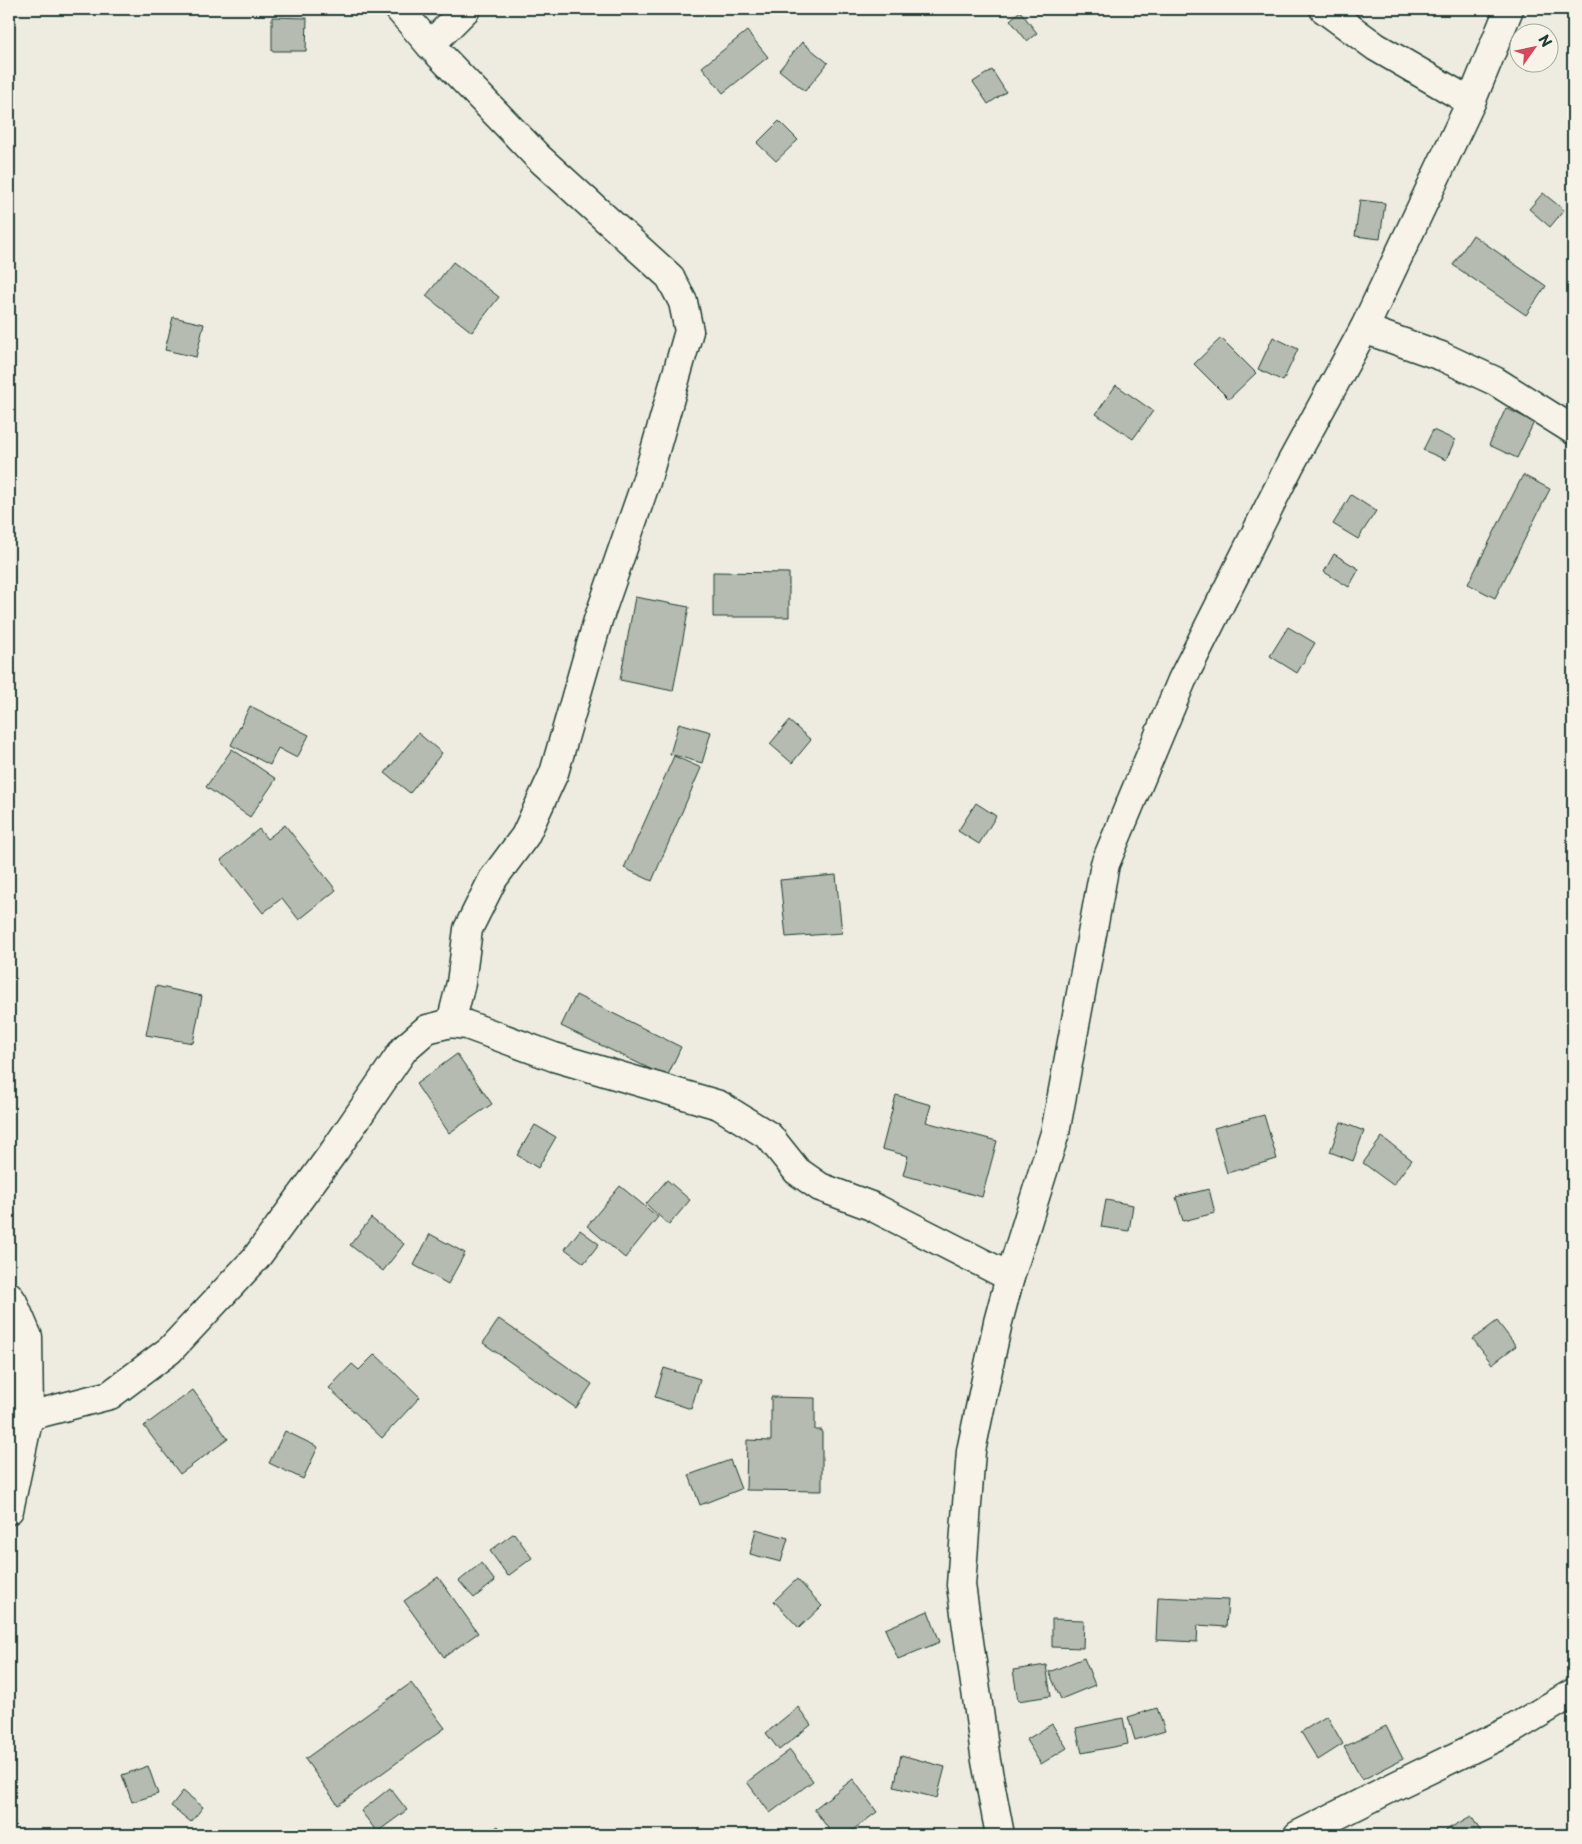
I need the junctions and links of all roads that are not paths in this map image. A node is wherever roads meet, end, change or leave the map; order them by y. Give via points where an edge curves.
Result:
1 (399, 9) edge
2 (466, 9) edge
3 (1324, 9) edge
4 (1509, 9) edge
5 (430, 45) junction
6 (1471, 102) junction
7 (1364, 330) junction
8 (1573, 430) edge
9 (451, 1023) junction
10 (1010, 1277) junction
11 (9, 1296) edge
12 (29, 1416) junction
13 (9, 1510) edge
14 (1573, 1693) edge
15 (1000, 1835) edge
16 (1298, 1835) edge

1 - 5 street
2 - 5 street
3 - 6 street via 1376,47
4 - 6 street
5 - 9 street via 538,157 670,277 684,302 689,331 646,482 598,620 554,773 525,836 492,879 468,928
6 - 7 street
7 - 8 street via 1441,356 1495,381
7 - 10 street via 1290,465 1182,680 1105,864 1054,1133
9 - 10 street via 467,1025 554,1058 719,1105 769,1136 797,1171 820,1187 871,1206
9 - 12 street via 427,1029 404,1049 256,1258 170,1350 110,1395
10 - 15 street via 971,1451 961,1585
11 - 12 street via 28,1337
12 - 13 street
14 - 16 street via 1511,1730

